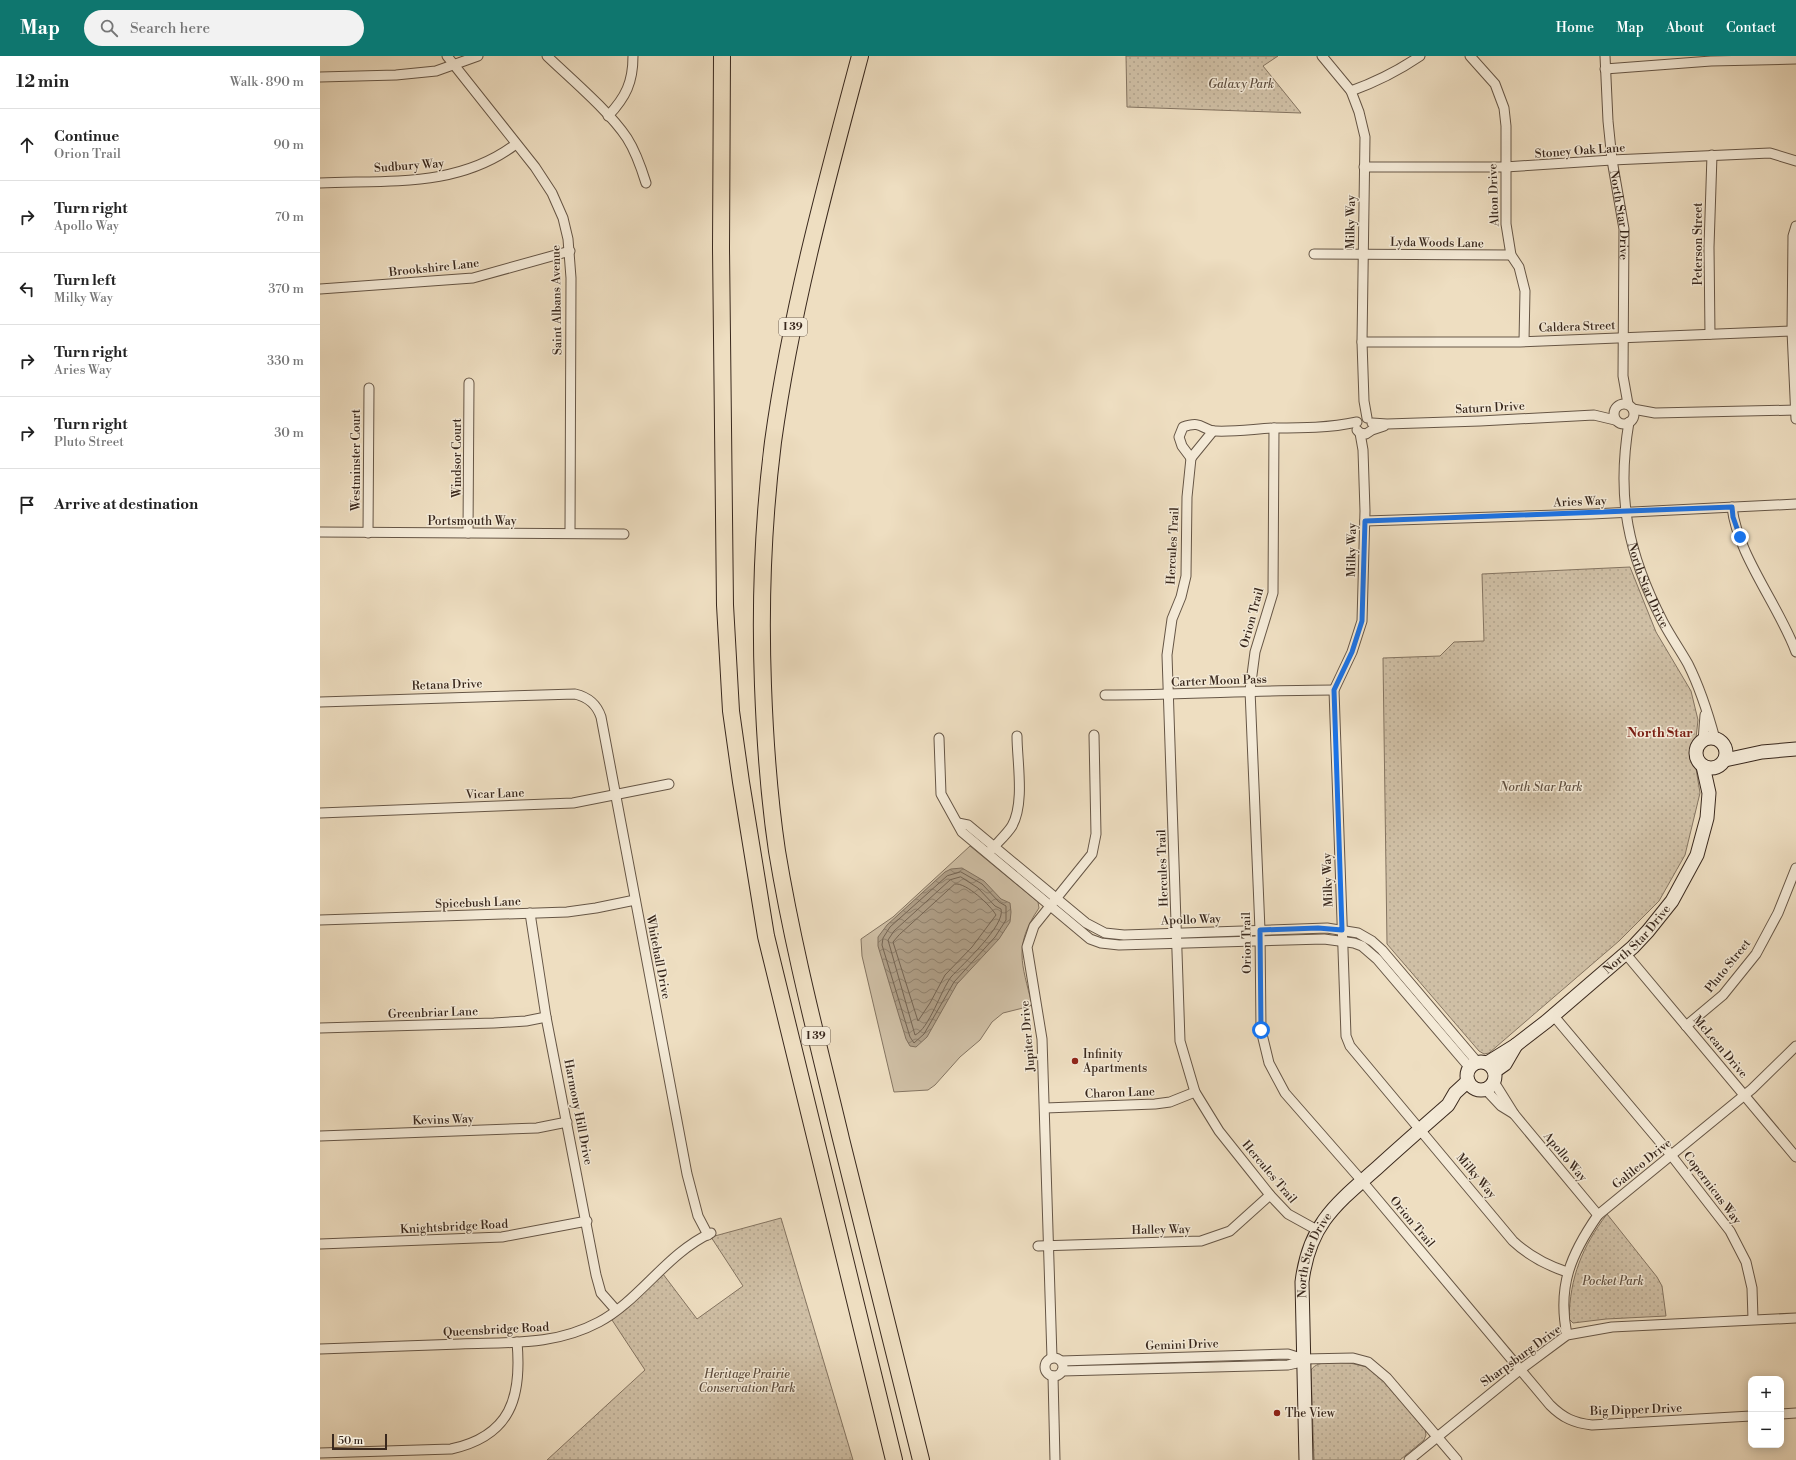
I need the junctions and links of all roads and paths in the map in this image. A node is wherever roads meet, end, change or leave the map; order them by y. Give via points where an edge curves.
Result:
1 (447, 56) edge
2 (478, 56) edge
3 (548, 56) edge
4 (632, 56) edge
5 (717, 56) edge
6 (722, 56) edge
7 (860, 56) edge
8 (1322, 56) edge
9 (1420, 56) edge
10 (1470, 56) edge
11 (1605, 56) edge
12 (1796, 59) edge
13 (456, 66) junction
14 (1605, 69) junction
15 (320, 77) edge
16 (1351, 91) junction
17 (608, 116) junction
18 (516, 144) junction
19 (1712, 156) junction
20 (1612, 160) junction
21 (1796, 161) edge
22 (1364, 167) junction
23 (1505, 167) junction
24 (320, 183) edge
25 (646, 183) dead end
26 (1796, 226) edge
27 (721, 248) junction
28 (570, 251) junction
29 (1314, 254) dead end
30 (1363, 254) junction
31 (1511, 255) junction
32 (320, 289) edge
33 (1792, 331) junction
34 (1710, 334) junction
35 (1623, 337) junction
36 (1524, 341) junction
37 (1362, 342) junction
38 (1623, 376) junction
39 (469, 383) dead end
40 (369, 388) dead end
41 (1616, 407) junction
42 (1630, 407) junction
43 (1655, 413) junction
44 (1796, 413) edge
45 (1594, 415) junction
46 (1617, 421) junction
47 (1630, 421) junction
48 (1364, 426) junction
49 (1274, 428) junction
50 (1213, 431) junction
51 (1624, 452) junction
52 (1191, 458) junction
53 (1796, 504) edge
54 (1732, 507) junction
55 (1625, 512) junction
56 (1365, 521) junction
57 (320, 532) edge
58 (368, 533) junction
59 (468, 533) junction
60 (570, 533) junction
61 (624, 534) dead end
62 (1796, 652) edge
63 (1250, 690) junction
64 (1334, 690) junction
65 (575, 694) joint
66 (1105, 695) dead end
67 (1169, 695) junction
68 (320, 702) edge
69 (1094, 734) dead end
70 (1017, 736) dead end
71 (939, 738) dead end
72 (1796, 749) edge
73 (1714, 753) junction
74 (669, 784) dead end
75 (615, 793) junction
76 (320, 813) edge
77 (992, 850) junction
78 (1796, 868) edge
79 (1057, 898) junction
80 (635, 900) junction
81 (1050, 906) junction
82 (530, 913) junction
83 (320, 920) edge
84 (1260, 930) junction
85 (1342, 930) junction
86 (1178, 933) junction
87 (1260, 941) junction
88 (1342, 941) junction
89 (1178, 945) junction
90 (1625, 953) junction
91 (1553, 1015) junction
92 (546, 1017) junction
93 (1686, 1026) junction
94 (320, 1028) edge
95 (1796, 1046) edge
96 (1482, 1076) junction
97 (1195, 1092) junction
98 (1744, 1095) junction
99 (1044, 1108) junction
100 (567, 1122) junction
101 (1420, 1129) junction
102 (320, 1136) edge
103 (1672, 1155) junction
104 (1796, 1157) edge
105 (1362, 1181) junction
106 (1270, 1195) junction
107 (1598, 1215) junction
108 (587, 1221) junction
109 (1317, 1230) junction
110 (709, 1234) joint
111 (320, 1244) edge
112 (1049, 1245) junction
113 (1038, 1246) dead end
114 (1567, 1272) junction
115 (616, 1310) junction
116 (1794, 1317) edge
117 (1753, 1319) junction
118 (1567, 1335) junction
119 (518, 1342) junction
120 (320, 1349) edge
121 (1304, 1358) junction
122 (1057, 1359) junction
123 (1521, 1369) junction
124 (1062, 1371) junction
125 (1053, 1376) junction
126 (1796, 1413) edge
127 (1784, 1414) edge
128 (1748, 1416) edge
129 (1437, 1436) junction
130 (320, 1453) edge
131 (894, 1460) edge
132 (921, 1460) edge
133 (1055, 1460) edge
134 (1306, 1460) edge
135 (1409, 1460) edge
136 (1457, 1460) edge

1 - 13 street, Saint Albans Avenue
2 - 13 street
3 - 17 street
4 - 17 street via 633,72 629,86
5 - 27 highway
6 - 27 highway, I 39
7 - 132 highway, I 39 via 822,203 791,338 780,400 773,446 765,541 763,684 777,848 791,927
8 - 16 street, Milky Way
9 - 16 street via 1381,79
10 - 23 street, Alton Drive via 1495,84 1500,94 1506,126
11 - 14 street, North Star Drive
12 - 14 street via 1718,61
13 - 15 street via 403,74
13 - 18 street, Saint Albans Avenue
14 - 20 street, North Star Drive
16 - 22 street, Milky Way via 1364,137
17 - 25 street via 626,136 636,153
18 - 24 street, Sudbury Way via 476,167 431,179
18 - 28 street, Saint Albans Avenue via 536,167 552,193 563,218
19 - 20 street, Stoney Oak Lane
19 - 21 street, Stoney Oak Lane via 1770,153
19 - 34 street, Peterson Street
20 - 23 street, Stoney Oak Lane
20 - 35 street, North Star Drive via 1624,229
22 - 23 street, Stoney Oak Lane
22 - 30 street, Milky Way
23 - 31 street, Alton Drive via 1506,224
26 - 33 street via 1793,236
27 - 131 highway, I 39 via 725,605 731,711 741,782 766,936
28 - 32 street, Brookshire Lane via 473,278
28 - 60 street, Saint Albans Avenue
29 - 30 street, Lyda Woods Lane
30 - 31 street, Lyda Woods Lane
30 - 37 street, Milky Way
31 - 36 street, Alton Drive via 1519,267 1525,291
33 - 34 street, Caldera Street
33 - 44 street
34 - 35 street, Caldera Street
35 - 36 street, Caldera Street
35 - 38 street, North Star Drive
36 - 37 street, Caldera Street
37 - 48 street, Milky Way
38 - 41 street, North Star Drive
38 - 42 street, North Star Drive
39 - 59 street, Windsor Court
40 - 58 street, Westminster Court
41 - 42 street
41 - 45 street, Saturn Drive
41 - 46 street via 1613,414
42 - 43 street
42 - 47 street via 1634,414
43 - 44 street
43 - 47 street
45 - 46 street, Saturn Drive
45 - 48 street, Saturn Drive
46 - 47 street
46 - 51 street, North Star Drive
47 - 51 street, North Star Drive
48 - 49 street, Saturn Drive
48 - 56 street, Milky Way
49 - 50 street, Saturn Drive
49 - 63 street, Orion Trail via 1273,594 1255,652
50 - 52 street
50 - 52 street via 1200,424 1183,427 1178,437
51 - 55 street, North Star Drive
52 - 67 street, Hercules Trail via 1187,497 1186,576 1168,635
53 - 54 street, Aries Way
54 - 55 street, Aries Way
54 - 62 street via 1743,544 1789,633
55 - 56 street, Aries Way
55 - 73 street, North Star Drive via 1632,545 1646,585 1663,622 1693,675 1705,709
56 - 64 street, Milky Way via 1362,621
57 - 58 street, Portsmouth Way
58 - 59 street, Portsmouth Way
59 - 60 street, Portsmouth Way
60 - 61 street, Portsmouth Way
63 - 64 street, Carter Moon Pass
63 - 67 street, Carter Moon Pass
63 - 84 street, Orion Trail
64 - 85 street, Milky Way
65 - 68 street, Retana Drive
65 - 75 street, Whitehall Drive via 591,702 599,711
66 - 67 street, Carter Moon Pass
67 - 86 street, Hercules Trail
69 - 79 street, Jupiter Drive via 1096,834 1092,854
70 - 77 street via 1018,808 1012,826
71 - 77 street, Apollo Way via 941,794 958,823 968,825
72 - 73 street
73 - 90 street, North Star Drive via 1707,818 1699,849 1682,886 1657,920
74 - 75 street, Vicar Lane
75 - 76 street, Vicar Lane via 573,803
75 - 80 street, Whitehall Drive
77 - 79 street, Apollo Way
77 - 81 street, Apollo Way
78 - 93 street, Pluto Street via 1778,913 1756,954 1723,995
79 - 81 street, Jupiter Drive
79 - 86 street, Apollo Way via 1092,928 1105,934
80 - 82 street, Spicebush Lane via 596,908
80 - 110 street, Whitehall Drive via 687,1174 698,1216
81 - 89 street, Apollo Way via 1084,935 1100,943
81 - 99 street, Jupiter Drive via 1034,926 1027,947 1041,1025
82 - 83 street, Spicebush Lane
82 - 92 street, Harmony Hill Drive
84 - 85 street, Apollo Way
84 - 86 street, Apollo Way
84 - 87 street, Orion Trail
85 - 88 street, Milky Way
85 - 96 street, Apollo Way via 1362,936 1382,950
86 - 89 street, Hercules Trail
87 - 88 street, Apollo Way
87 - 89 street, Apollo Way
87 - 105 street, Orion Trail via 1261,1030 1269,1064 1285,1092
88 - 96 street, Apollo Way via 1362,946 1377,959
88 - 101 street, Milky Way via 1344,1029 1348,1042
89 - 97 street, Hercules Trail via 1180,1041
90 - 91 street, North Star Drive
90 - 93 street, McLean Drive
91 - 96 street, North Star Drive via 1516,1045 1505,1064
91 - 103 street, Copernicus Way
92 - 94 street, Greenbriar Lane via 510,1022
92 - 100 street, Harmony Hill Drive
93 - 98 street, McLean Drive
95 - 98 street, Galileo Drive
96 - 101 street, North Star Drive
96 - 107 street, Apollo Way via 1501,1106 1514,1114
97 - 99 street, Charon Lane via 1170,1102 1155,1104
97 - 106 street, Hercules Trail via 1219,1131
98 - 103 street, Galileo Drive
98 - 104 street, McLean Drive
99 - 112 street, Jupiter Drive
100 - 102 street, Kevins Way via 537,1128
100 - 108 street, Harmony Hill Drive
101 - 105 street, North Star Drive
101 - 114 street, Milky Way via 1522,1250 1549,1266
103 - 107 street, Galileo Drive
103 - 117 street, Copernicus Way via 1730,1231 1746,1262 1752,1288
105 - 109 street, North Star Drive via 1342,1197
105 - 123 street, Orion Trail
106 - 109 street, Hercules Trail via 1288,1214
106 - 112 street, Halley Way via 1230,1231 1201,1242
107 - 114 street, Galileo Drive via 1581,1241
108 - 111 street, Knightsbridge Road via 502,1237
108 - 115 street, Harmony Hill Drive via 601,1293
109 - 121 street, North Star Drive via 1304,1267 1302,1282
110 - 115 street, Queensbridge Road via 677,1255
112 - 113 street, Halley Way
112 - 122 street, Jupiter Drive
114 - 118 street, Galileo Drive via 1563,1314
115 - 119 street, Queensbridge Road via 600,1322 564,1337
116 - 117 street, Sharpsburg Drive
117 - 118 street, Sharpsburg Drive via 1612,1327
118 - 123 street, Sharpsburg Drive
119 - 120 street, Queensbridge Road
119 - 130 street via 517,1388 508,1413 487,1435 451,1449
121 - 122 street, Gemini Drive via 1288,1354
121 - 124 street, Gemini Drive via 1298,1363 1288,1365
121 - 129 street, Gemini Drive via 1353,1358 1368,1362 1387,1378
121 - 134 street, North Star Drive
122 - 124 street via 1063,1366
122 - 125 street via 1047,1360 1045,1366 1048,1373
123 - 128 street, Big Dipper Drive via 1558,1413 1574,1422 1599,1425
123 - 129 street, Sharpsburg Drive
124 - 125 street
125 - 133 street
126 - 127 street
129 - 135 street, Sharpsburg Drive
129 - 136 street, Gemini Drive

